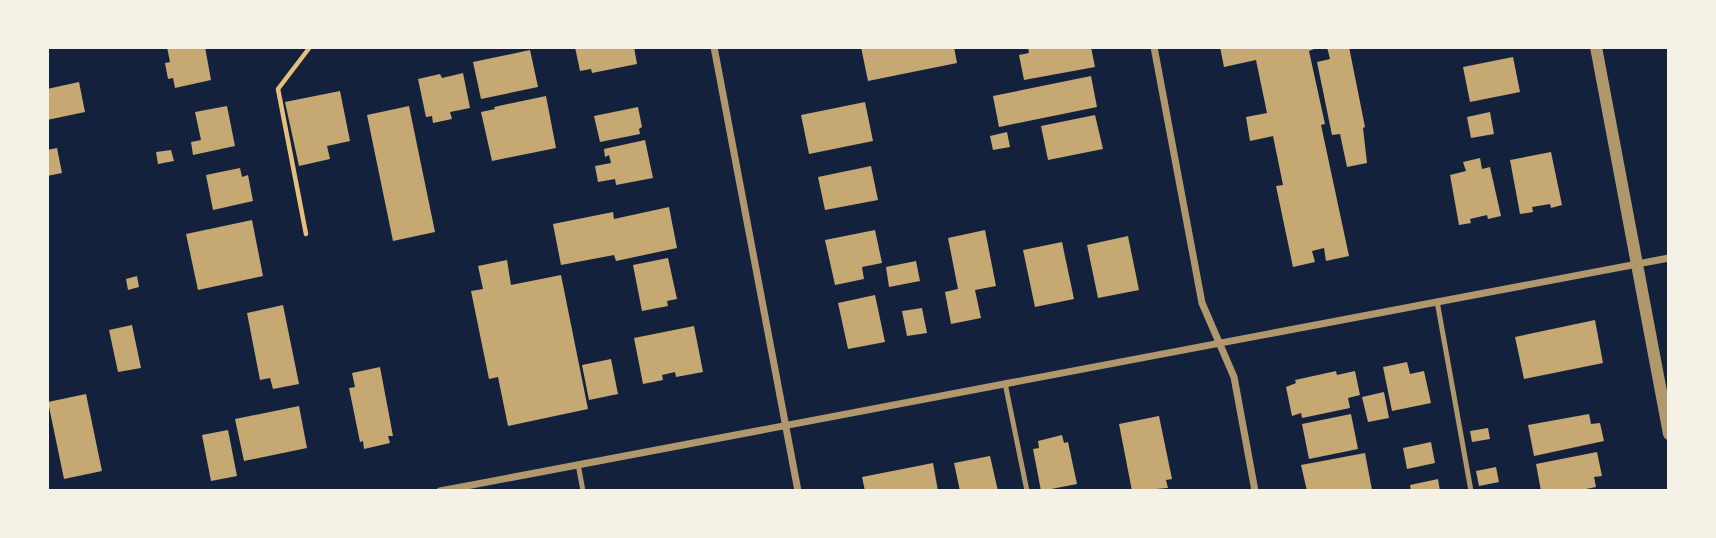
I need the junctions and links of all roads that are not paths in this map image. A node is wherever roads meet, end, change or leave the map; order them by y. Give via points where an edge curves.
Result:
1 (714, 47) edge
2 (1154, 47) edge
3 (1596, 47) edge
4 (1669, 258) edge
5 (1636, 264) junction
6 (1437, 301) junction
7 (1220, 341) junction
8 (1005, 383) junction
9 (786, 425) junction
10 (1669, 434) edge
11 (578, 464) junction
12 (440, 491) edge
13 (583, 491) edge
14 (798, 491) edge
15 (1027, 491) edge
16 (1255, 491) edge
17 (1471, 491) edge

1 - 9 street
2 - 7 street via 1202,303
3 - 5 street
4 - 5 street
5 - 6 street
5 - 10 street
6 - 7 street
6 - 17 lane
7 - 8 street
7 - 16 street via 1234,377
8 - 9 street
8 - 15 lane
9 - 11 street
9 - 14 street
11 - 12 street
11 - 13 lane

